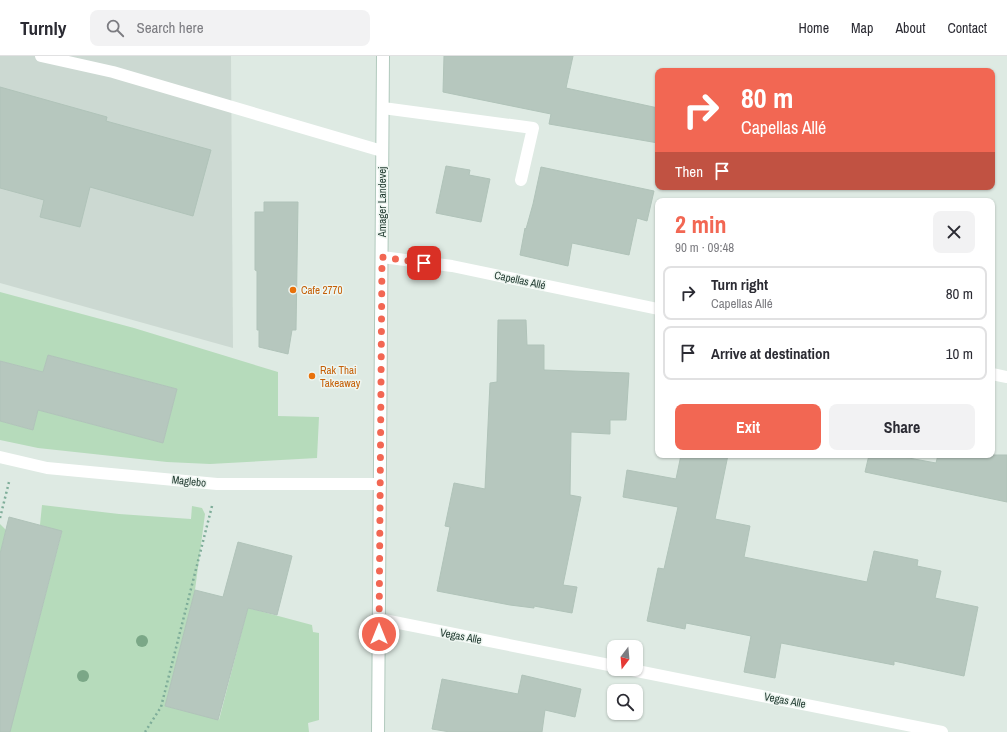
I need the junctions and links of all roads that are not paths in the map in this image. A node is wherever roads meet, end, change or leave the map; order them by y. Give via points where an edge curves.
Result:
1 (41, 56) edge
2 (383, 56) edge
3 (383, 108) junction
4 (382, 151) junction
5 (522, 180) dead end
6 (382, 257) junction
7 (655, 307) edge
8 (995, 374) edge
9 (1007, 376) edge
10 (0, 457) edge
11 (380, 484) junction
12 (379, 619) junction
13 (607, 665) edge
14 (643, 672) edge
15 (378, 732) edge
16 (942, 732) edge

1 - 4 street via 113,72
2 - 3 street, Amager Landevej
3 - 4 street, Amager Landevej
3 - 5 street via 533,128
4 - 6 street, Amager Landevej
6 - 7 street, Capellas Allé via 452,266
6 - 11 street, Amager Landevej
8 - 9 street
10 - 11 street, Maglebo via 47,468 217,484
11 - 12 street, Amager Landevej
12 - 13 street, Vegas Alle
12 - 15 street, Amager Landevej
14 - 16 street, Vegas Alle

